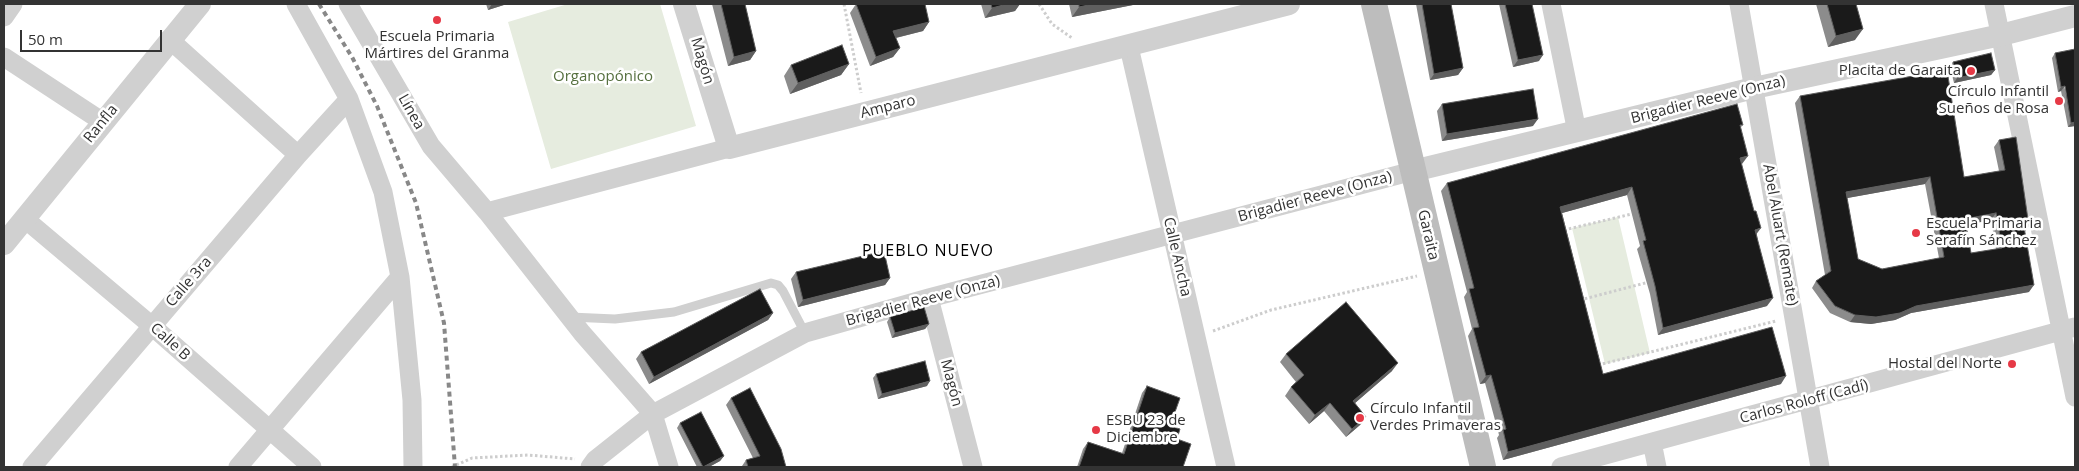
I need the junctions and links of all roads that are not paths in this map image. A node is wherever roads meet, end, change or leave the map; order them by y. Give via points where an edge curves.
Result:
1 (13, 4) edge
2 (200, 4) edge
3 (296, 4) edge
4 (348, 4) edge
5 (684, 4) edge
6 (1289, 4) edge
7 (1374, 4) edge
8 (1551, 4) edge
9 (1739, 4) edge
10 (1994, 4) edge
11 (2075, 16) edge
12 (4, 17) edge
13 (2001, 35) junction
14 (169, 39) junction
15 (1128, 46) junction
16 (4, 57) edge
17 (1754, 88) junction
18 (349, 99) junction
19 (103, 122) junction
20 (1577, 132) junction
21 (729, 148) junction
22 (298, 155) junction
23 (1414, 171) junction
24 (487, 212) junction
25 (25, 219) junction
26 (1172, 235) junction
27 (4, 244) edge
28 (400, 277) junction
29 (929, 298) junction
30 (570, 317) junction
31 (152, 326) junction
32 (2068, 329) edge
33 (804, 333) junction
34 (2075, 397) edge
35 (1809, 400) junction
36 (653, 414) junction
37 (269, 430) junction
38 (1652, 442) junction
39 (593, 464) edge
40 (32, 467) edge
41 (238, 467) edge
42 (312, 467) edge
43 (413, 467) edge
44 (669, 467) edge
45 (973, 467) edge
46 (1226, 467) edge
47 (1483, 467) edge
48 (1561, 467) edge
49 (1657, 467) edge
50 (1820, 467) edge

1 - 12 street
2 - 14 street, Ranfla
3 - 18 street
4 - 24 street, Línea via 431,146
5 - 21 street, Magón
6 - 15 street, Amparo
7 - 23 main road, Garaita
8 - 20 street
9 - 17 street, Abel Aluart (Remate)
10 - 13 street
11 - 13 street, Brigadier Reeve (Onza)
13 - 17 street, Brigadier Reeve (Onza)
13 - 32 street
14 - 19 street, Ranfla
14 - 22 street
15 - 21 street, Amparo
15 - 26 street, Calle Ancha
16 - 19 street
17 - 20 street, Brigadier Reeve (Onza)
17 - 35 street, Abel Aluart (Remate)
18 - 22 street, Calle 3ra
18 - 28 street via 383,192
19 - 25 street, Ranfla
20 - 23 street, Brigadier Reeve (Onza)
21 - 24 street, Amparo
22 - 31 street, Calle 3ra
23 - 26 street, Brigadier Reeve (Onza)
23 - 47 main road, Garaita
24 - 30 street, Línea
25 - 27 street, Ranfla
25 - 31 street, Calle B
26 - 29 street, Brigadier Reeve (Onza)
26 - 46 street, Calle Ancha
28 - 37 street
28 - 43 street via 412,400
29 - 33 street, Brigadier Reeve (Onza)
29 - 45 street, Magón
30 - 33 lane via 615,320 674,312 771,282 783,291
30 - 36 street, Línea
31 - 37 street, Calle B
31 - 40 street, Calle 3ra
32 - 34 street
32 - 35 street, Carlos Roloff (Cadí)
33 - 36 street, Brigadier Reeve (Onza)
35 - 38 street, Carlos Roloff (Cadí)
35 - 50 street, Abel Aluart (Remate)
36 - 39 street, Brigadier Reeve (Onza)
36 - 44 street
37 - 41 street
37 - 42 street, Calle B
38 - 48 street, Carlos Roloff (Cadí)
38 - 49 street

